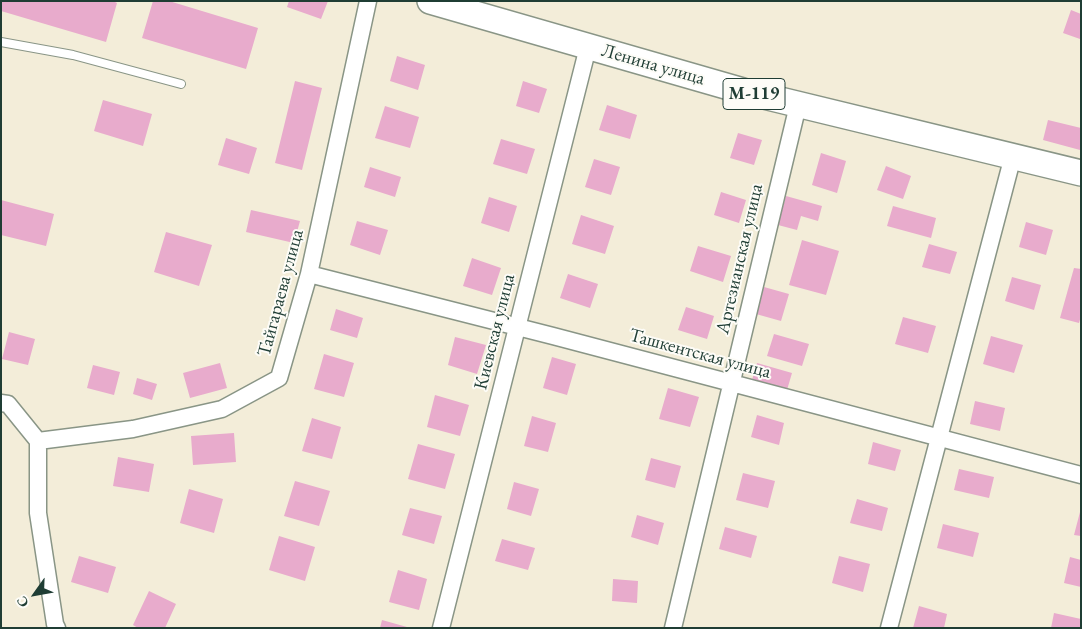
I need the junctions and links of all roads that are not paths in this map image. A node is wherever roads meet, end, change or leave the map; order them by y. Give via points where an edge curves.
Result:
1 (368, 1) edge
2 (430, 1) edge
3 (1, 42) edge
4 (588, 47) junction
5 (181, 84) dead end
6 (798, 105) junction
7 (1013, 156) junction
8 (1081, 173) edge
9 (309, 274) junction
10 (517, 327) junction
11 (731, 383) junction
12 (1, 403) edge
13 (938, 438) junction
14 (38, 441) junction
15 (1081, 475) edge
16 (57, 628) edge
17 (441, 628) edge
18 (673, 628) edge
19 (889, 628) edge

1 - 9 street, Тайгараева улица
2 - 4 main road, Ленина улица / М-119
3 - 5 lane via 72,55
4 - 6 main road, Ленина улица / М-119
4 - 10 street, Киевская улица
6 - 7 main road, Ленина улица / М-119
6 - 11 street, Артезианская улица
7 - 8 main road, Ленина улица / М-119
7 - 13 street
9 - 10 street, Ташкентская улица
9 - 14 street, Тайгараева улица via 279,378 222,409 134,429
10 - 11 street, Ташкентская улица
10 - 17 street, Киевская улица
11 - 13 street, Ташкентская улица
11 - 18 street, Артезианская улица
12 - 14 street via 8,404
13 - 15 street, Ташкентская улица
13 - 19 street
14 - 16 street via 38,513

